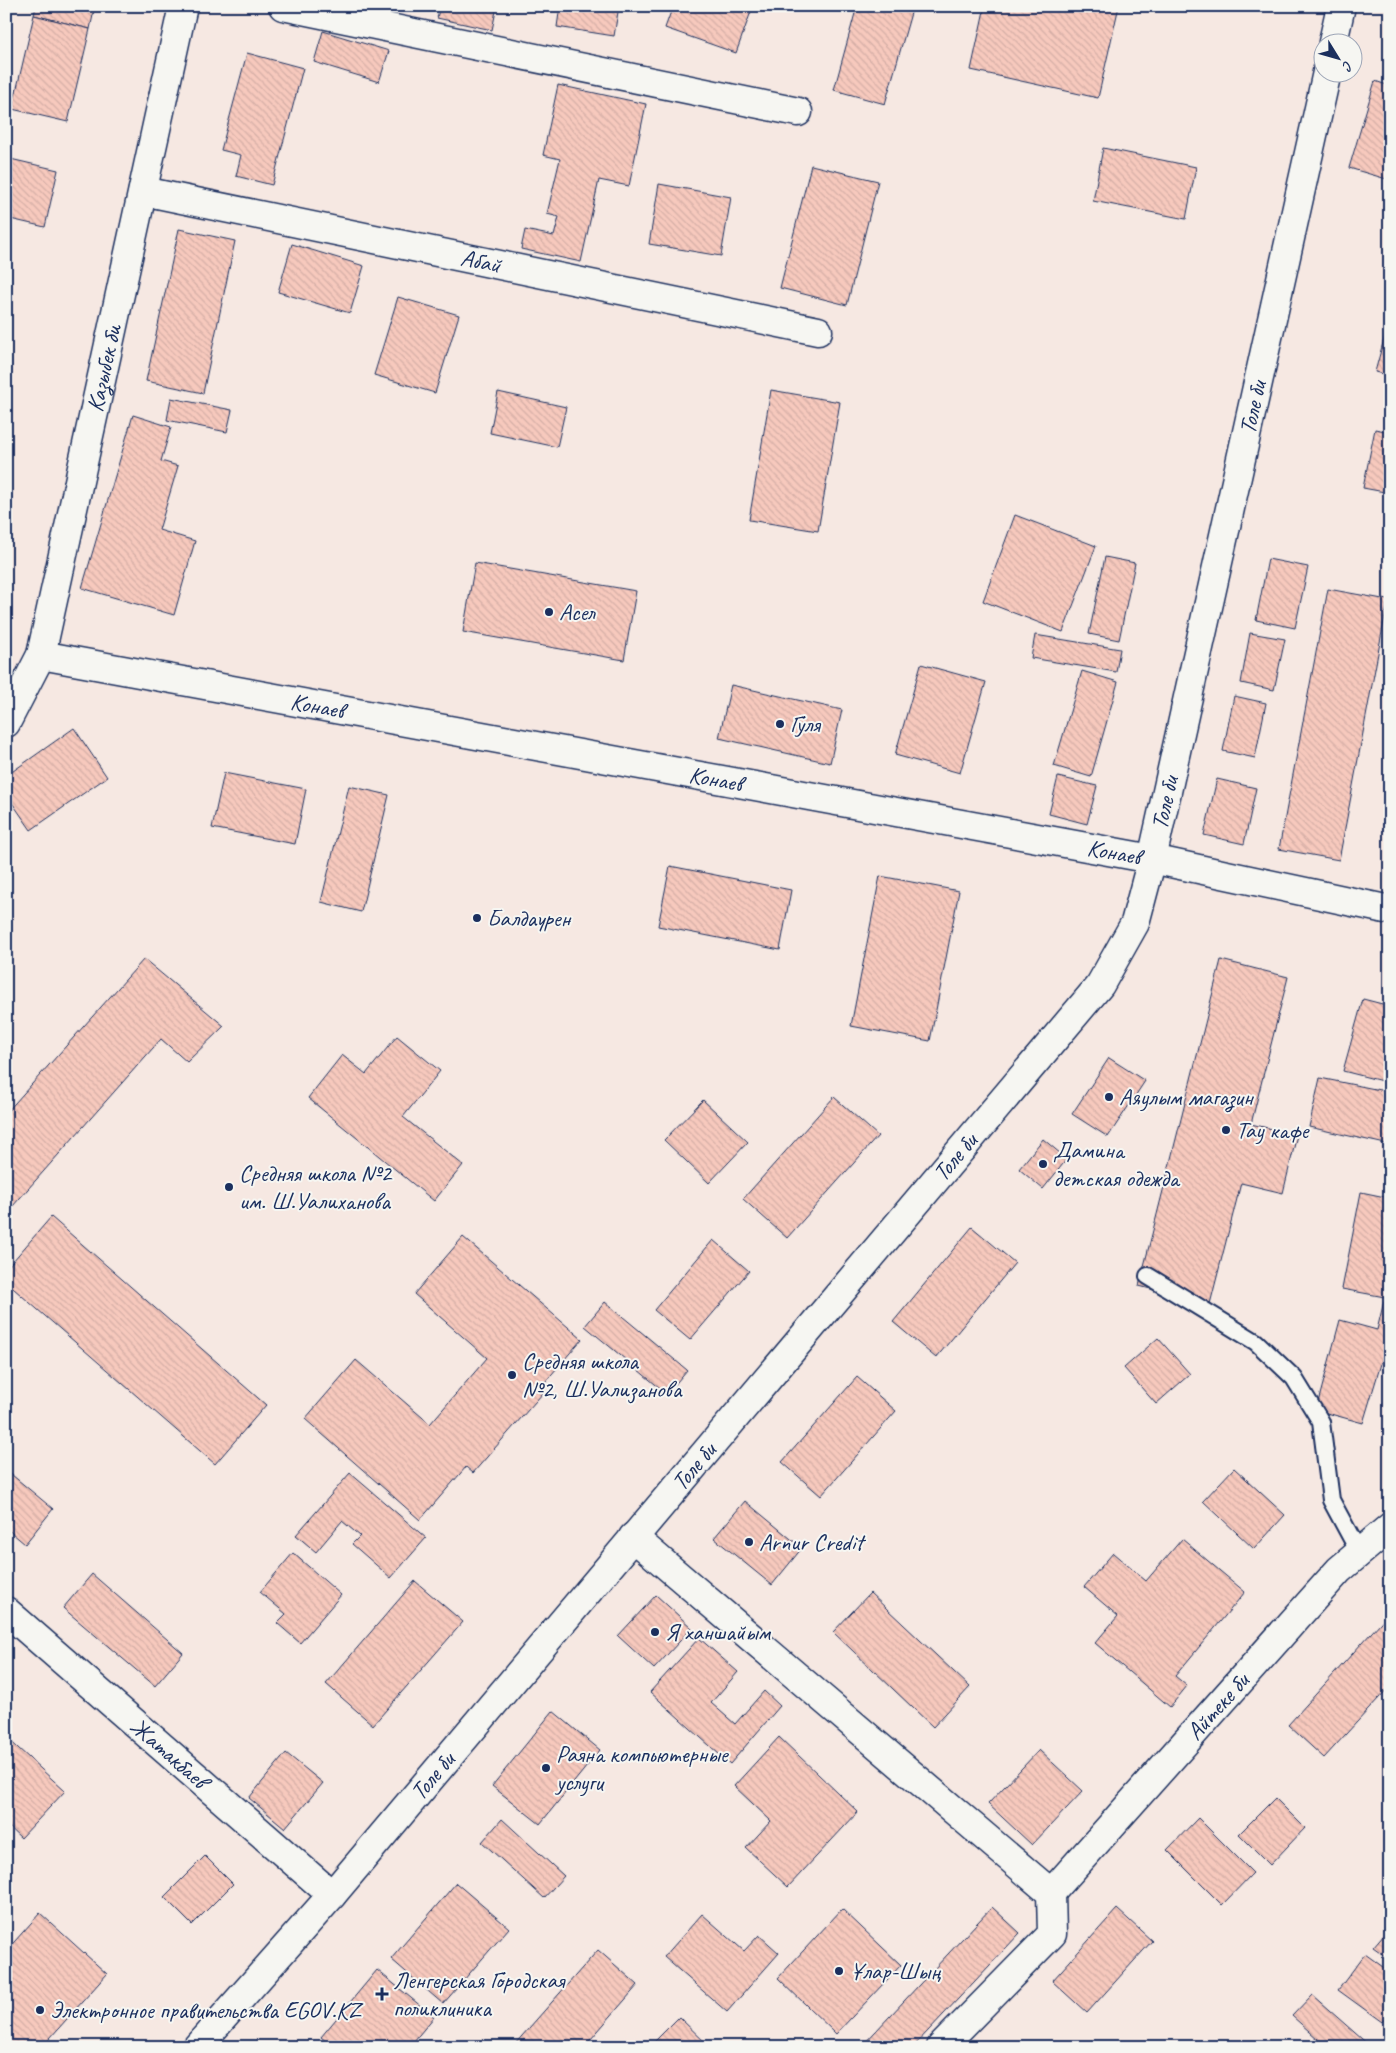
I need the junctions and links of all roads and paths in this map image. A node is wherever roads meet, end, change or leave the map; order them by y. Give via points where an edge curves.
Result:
1 (183, 6) edge
2 (283, 6) edge
3 (1342, 6) edge
4 (1336, 32) edge
5 (1325, 82) edge
6 (798, 112) dead end
7 (143, 191) junction
8 (818, 331) dead end
9 (42, 655) junction
10 (6, 723) edge
11 (1152, 859) junction
12 (1390, 910) edge
13 (1148, 1276) dead end
14 (1390, 1527) edge
15 (633, 1538) junction
16 (1359, 1552) junction
17 (6, 1611) edge
18 (1051, 1893) junction
19 (332, 1895) junction
20 (197, 2047) edge
21 (941, 2047) edge

1 - 7 street, Казыбек би
2 - 6 street
3 - 4 street
5 - 11 street, Толе би
7 - 8 street, Абай
7 - 9 street, Казыбек би
9 - 10 street, Казыбек би
9 - 11 street, Конаев
11 - 12 street, Конаев
11 - 15 street, Толе би via 1135,923 1100,985
13 - 16 lane via 1256,1342 1294,1378 1321,1422 1331,1500
14 - 16 street, Айтеке би
15 - 18 street
15 - 19 street, Толе би
16 - 18 street, Айтеке би via 1338,1570
17 - 19 street, Жатакбаев
18 - 21 street via 1052,1934
19 - 20 street, Толе би

